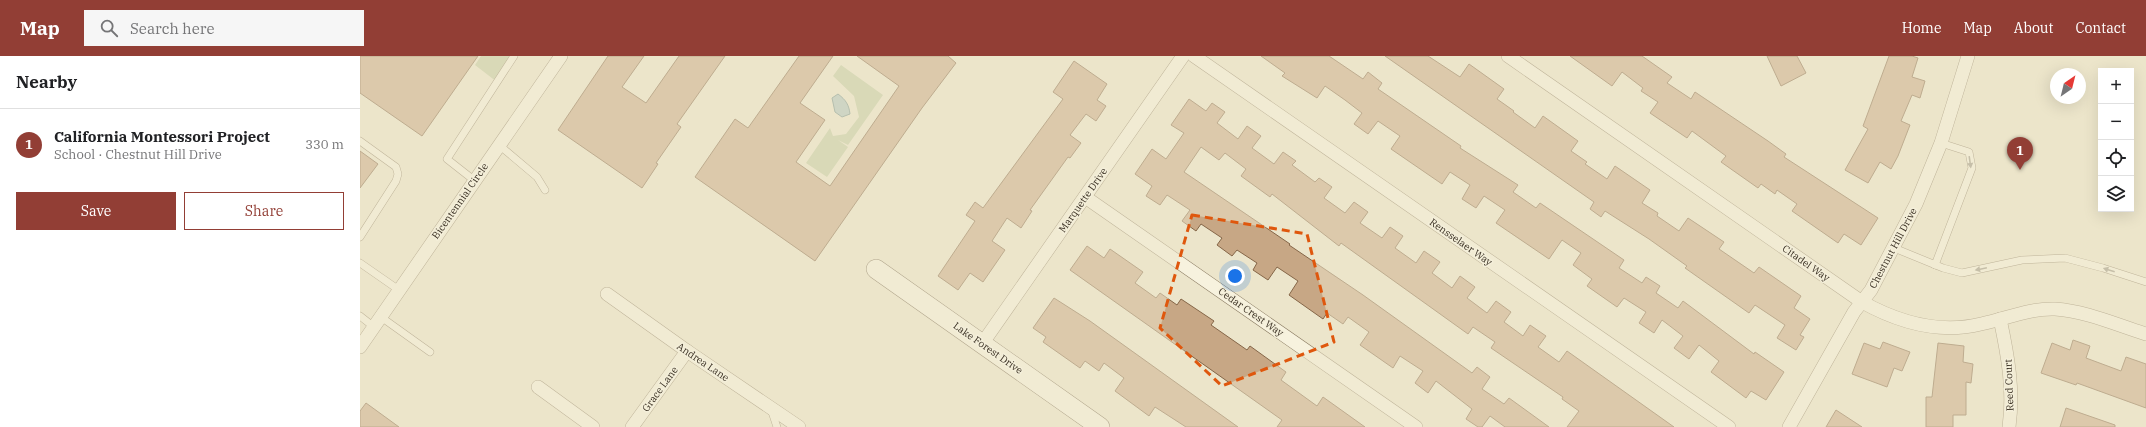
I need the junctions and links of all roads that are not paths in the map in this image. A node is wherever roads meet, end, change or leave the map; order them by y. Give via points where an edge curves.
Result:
1 (514, 56) edge
2 (561, 56) edge
3 (1183, 56) edge
4 (1194, 56) edge
5 (1508, 56) edge
6 (1968, 56) edge
7 (360, 141) edge
8 (1942, 143) junction
9 (499, 145) junction
10 (475, 181) junction
11 (545, 190) dead end
12 (1086, 197) junction
13 (360, 237) edge
14 (1894, 248) junction
15 (360, 263) edge
16 (1935, 265) junction
17 (876, 269) dead end
18 (2146, 282) edge
19 (399, 290) junction
20 (608, 294) dead end
21 (1862, 302) junction
22 (360, 316) edge
23 (2000, 319) junction
24 (378, 322) junction
25 (2146, 334) edge
26 (982, 344) junction
27 (360, 347) edge
28 (687, 351) junction
29 (430, 352) dead end
30 (538, 386) dead end
31 (770, 407) junction
32 (593, 427) edge
33 (632, 427) edge
34 (777, 427) edge
35 (799, 427) edge
36 (1100, 427) edge
37 (1416, 427) edge
38 (1729, 427) edge
39 (1789, 427) edge
40 (2008, 427) edge

1 - 10 lane via 447,159
2 - 9 street, Bicentennial Circle
3 - 12 street, Marquette Drive
4 - 38 street, Rensselaer Way
5 - 21 street, Citadel Way
6 - 8 street, Chestnut Hill Drive
7 - 13 lane via 396,167 398,174
8 - 14 street, Chestnut Hill Drive
8 -> 16 lane via 1969,152 1972,168
9 - 10 street, Bicentennial Circle
9 - 11 lane via 537,177
10 - 19 street, Bicentennial Circle
12 - 26 street, Marquette Drive
12 - 37 street, Cedar Crest Way
14 - 16 lane
14 - 21 street, Chestnut Hill Drive
15 - 19 lane
18 -> 16 lane via 2065,258 2022,260 1962,273
17 - 26 street, Lake Forest Drive
19 - 24 street, Bicentennial Circle
20 - 28 street, Andrea Lane
21 - 23 street, Citadel Way via 1903,321 1930,327 1961,327
21 - 39 street, Chestnut Hill Drive
22 - 24 lane
23 - 25 street, Citadel Way via 2034,310 2055,309 2076,312
23 - 40 street, Reed Court via 2009,359 2011,383
24 - 27 street, Bicentennial Circle
24 - 29 lane
26 - 36 street, Lake Forest Drive
28 - 31 street, Andrea Lane
28 - 33 street, Grace Lane
30 - 32 street
31 - 34 lane
31 - 35 street, Andrea Lane

